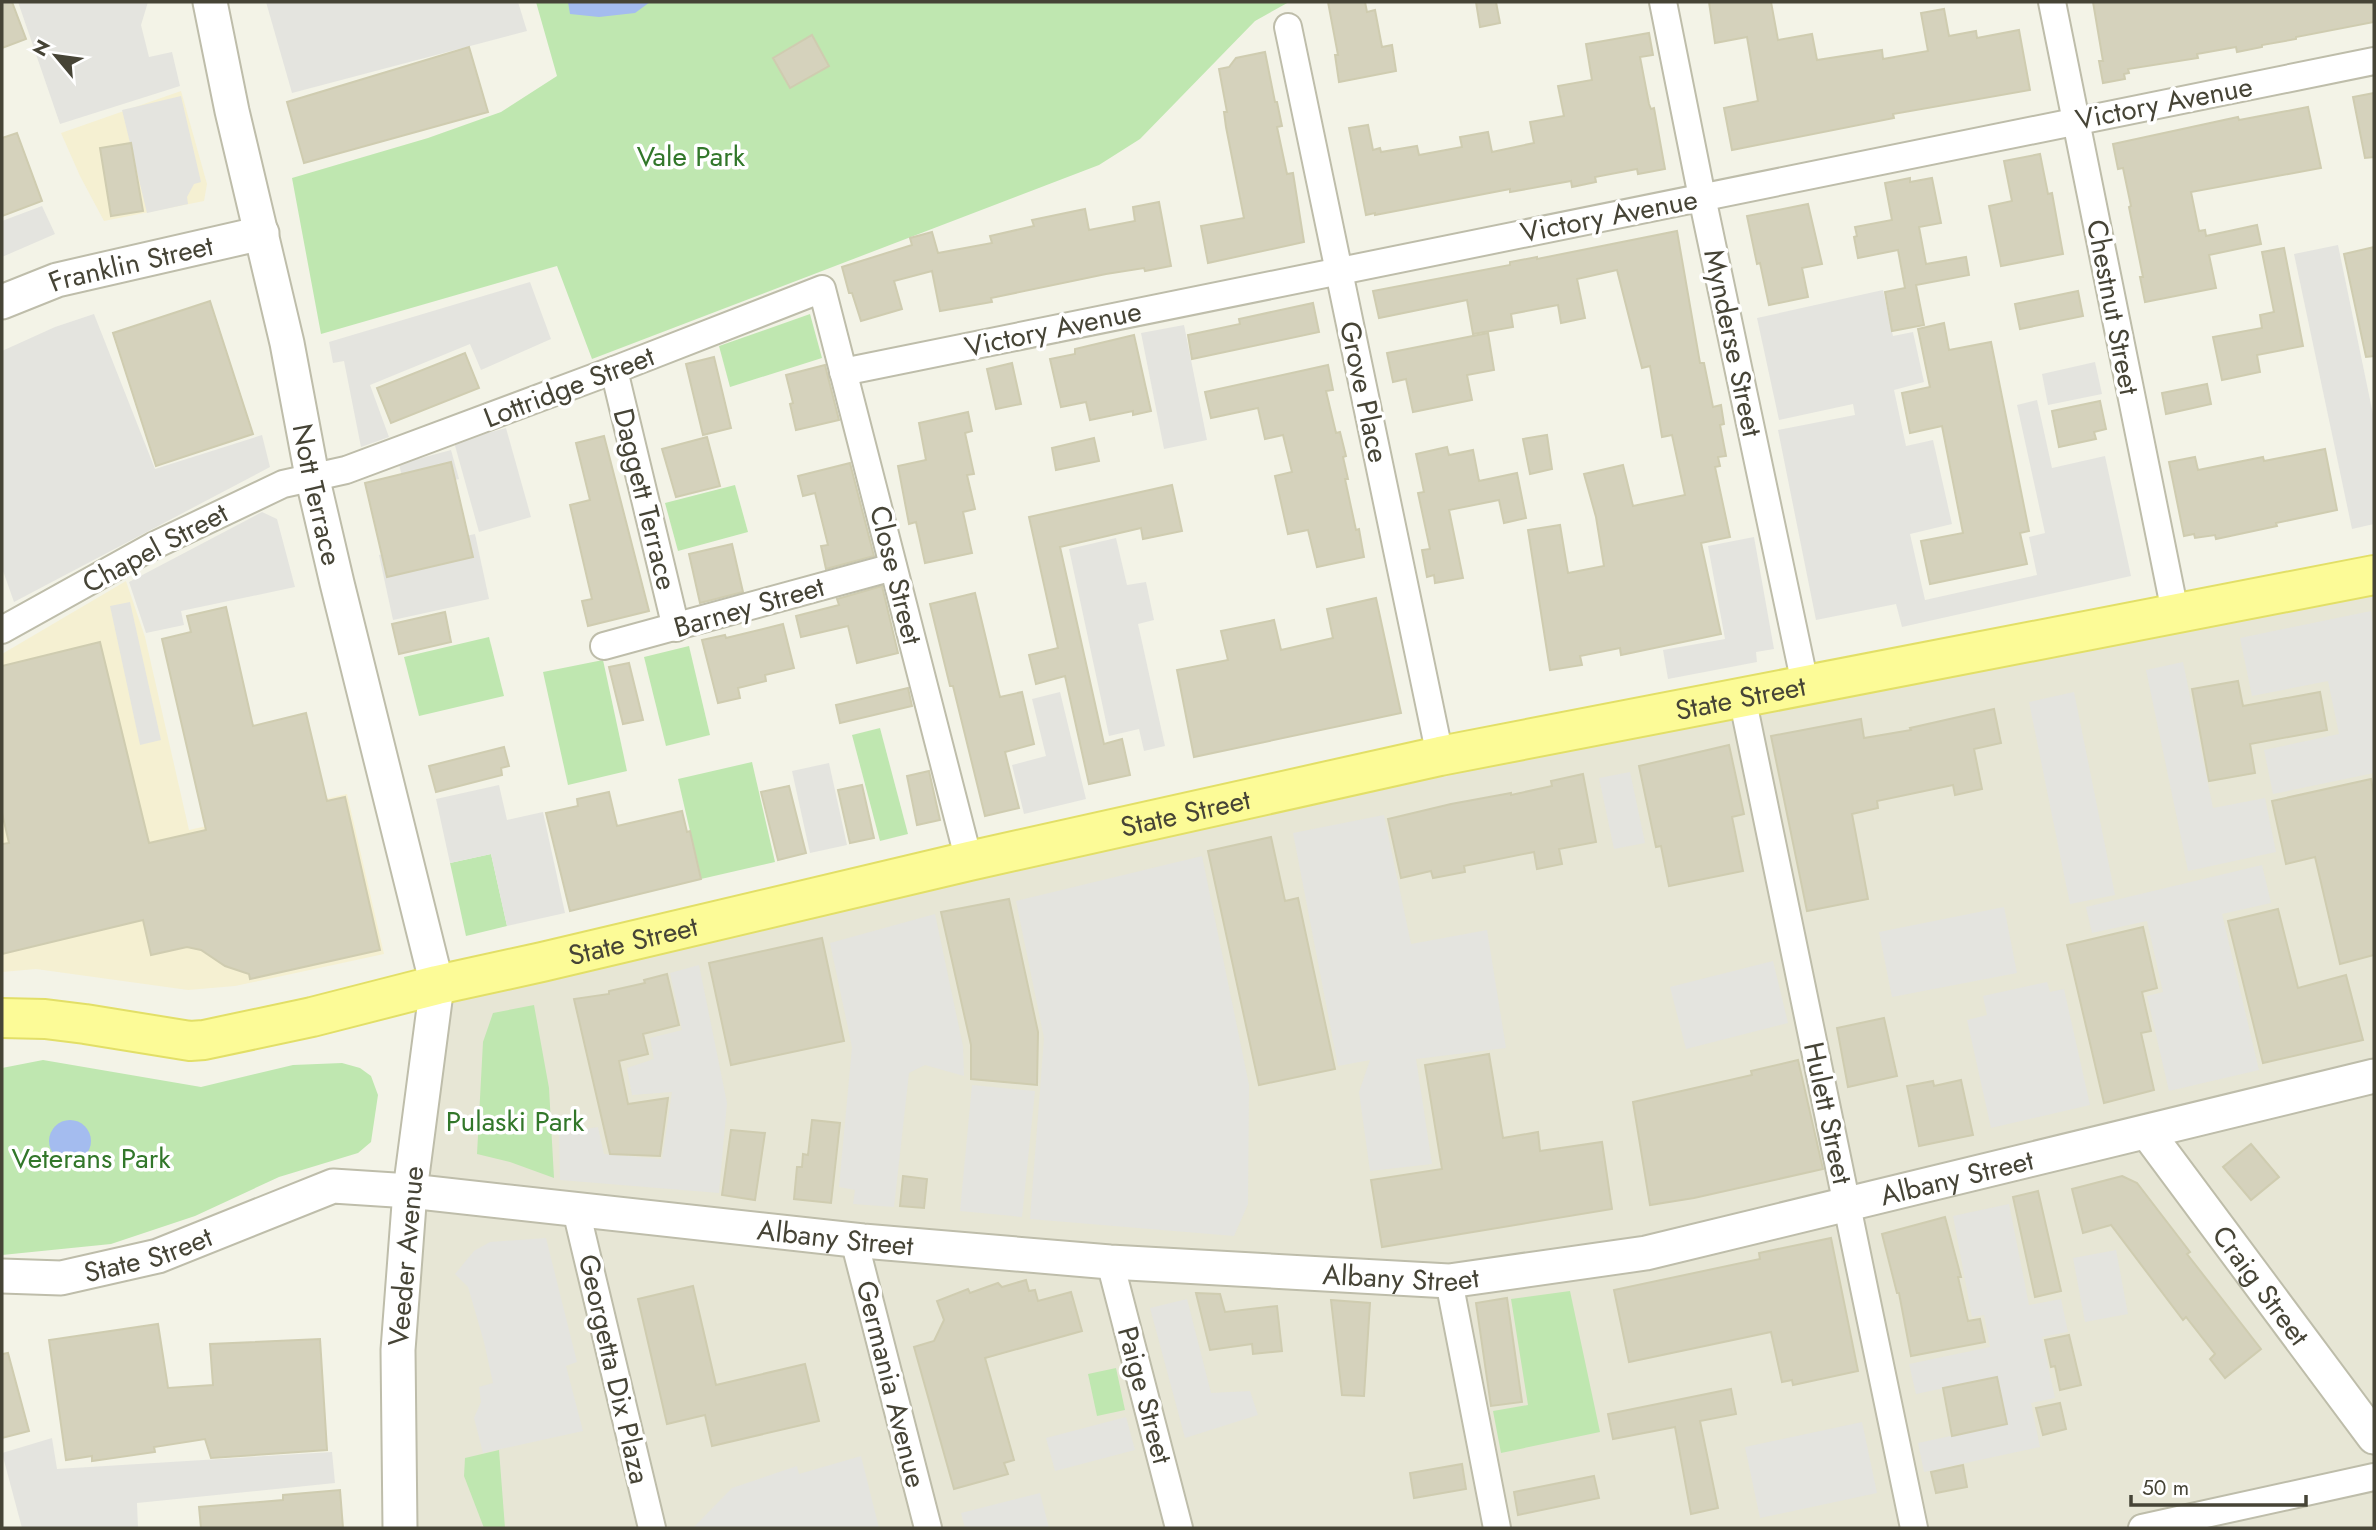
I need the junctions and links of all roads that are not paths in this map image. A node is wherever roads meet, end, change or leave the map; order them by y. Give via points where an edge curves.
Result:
1 (209, 2) edge
2 (1664, 2) edge
3 (2052, 2) edge
4 (1288, 27) dead end
5 (2374, 61) edge
6 (2076, 121) junction
7 (1702, 197) junction
8 (262, 233) junction
9 (1338, 271) junction
10 (822, 289) joint
11 (2, 302) edge
12 (614, 370) junction
13 (843, 372) junction
14 (313, 475) junction
15 (893, 566) junction
16 (2374, 575) edge
17 (2175, 612) junction
18 (676, 628) junction
19 (2, 630) edge
20 (604, 646) dead end
21 (1805, 684) junction
22 (1742, 697) junction
23 (1440, 755) junction
24 (969, 861) junction
25 (437, 985) junction
26 (2, 1018) edge
27 (2374, 1076) edge
28 (2147, 1132) junction
29 (410, 1191) junction
30 (1848, 1204) junction
31 (576, 1210) junction
32 (854, 1240) junction
33 (1110, 1262) junction
34 (2, 1276) edge
35 (1449, 1281) junction
36 (2374, 1437) edge
37 (2374, 1477) edge
38 (400, 1528) edge
39 (652, 1528) edge
40 (928, 1528) edge
41 (1179, 1528) edge
42 (1497, 1528) edge
43 (1914, 1528) edge
44 (2142, 1528) edge

1 - 8 street, Nott Terrace
2 - 7 street, Mynderse Street
3 - 6 street, Chestnut Street
4 - 9 street, Grove Place
5 - 6 street, Victory Avenue
6 - 7 street, Victory Avenue
6 - 17 street, Chestnut Street
7 - 9 street, Victory Avenue
7 - 21 street, Mynderse Street
8 - 11 street, Franklin Street via 57,280
8 - 14 street, Nott Terrace
9 - 13 street, Victory Avenue
9 - 23 street, Grove Place
10 - 12 street, Lottridge Street
10 - 13 street, Close Street
12 - 14 street, Lottridge Street via 345,470
12 - 18 street, Daggett Terrace
13 - 15 street, Close Street
14 - 19 street, Chapel Street via 283,484 153,546
14 - 25 street, Nott Terrace
15 - 18 street, Barney Street
15 - 24 street, Close Street
16 - 17 main road, State Street
17 - 21 main road, State Street
18 - 20 street, Barney Street
21 - 22 main road, State Street
22 - 23 main road, State Street
22 - 30 street, Hulett Street
23 - 24 main road, State Street
24 - 25 main road, State Street
25 - 26 main road, State Street via 312,1017 190,1041 45,1019
25 - 29 street, Veeder Avenue
27 - 28 street, Albany Street
28 - 30 street, Albany Street
28 - 36 street, Craig Street
29 - 31 street, Albany Street
29 - 34 street, State Street via 332,1186 158,1256 61,1278
29 - 38 street, Veeder Avenue via 398,1350
30 - 35 street, Albany Street via 1646,1253
30 - 43 street, Hulett Street
31 - 32 street, Albany Street
31 - 39 street, Georgetta Dix Plaza
32 - 33 street, Albany Street
32 - 40 street, Germania Avenue
33 - 35 street, Albany Street
33 - 41 street, Paige Street
35 - 42 street
37 - 44 street

